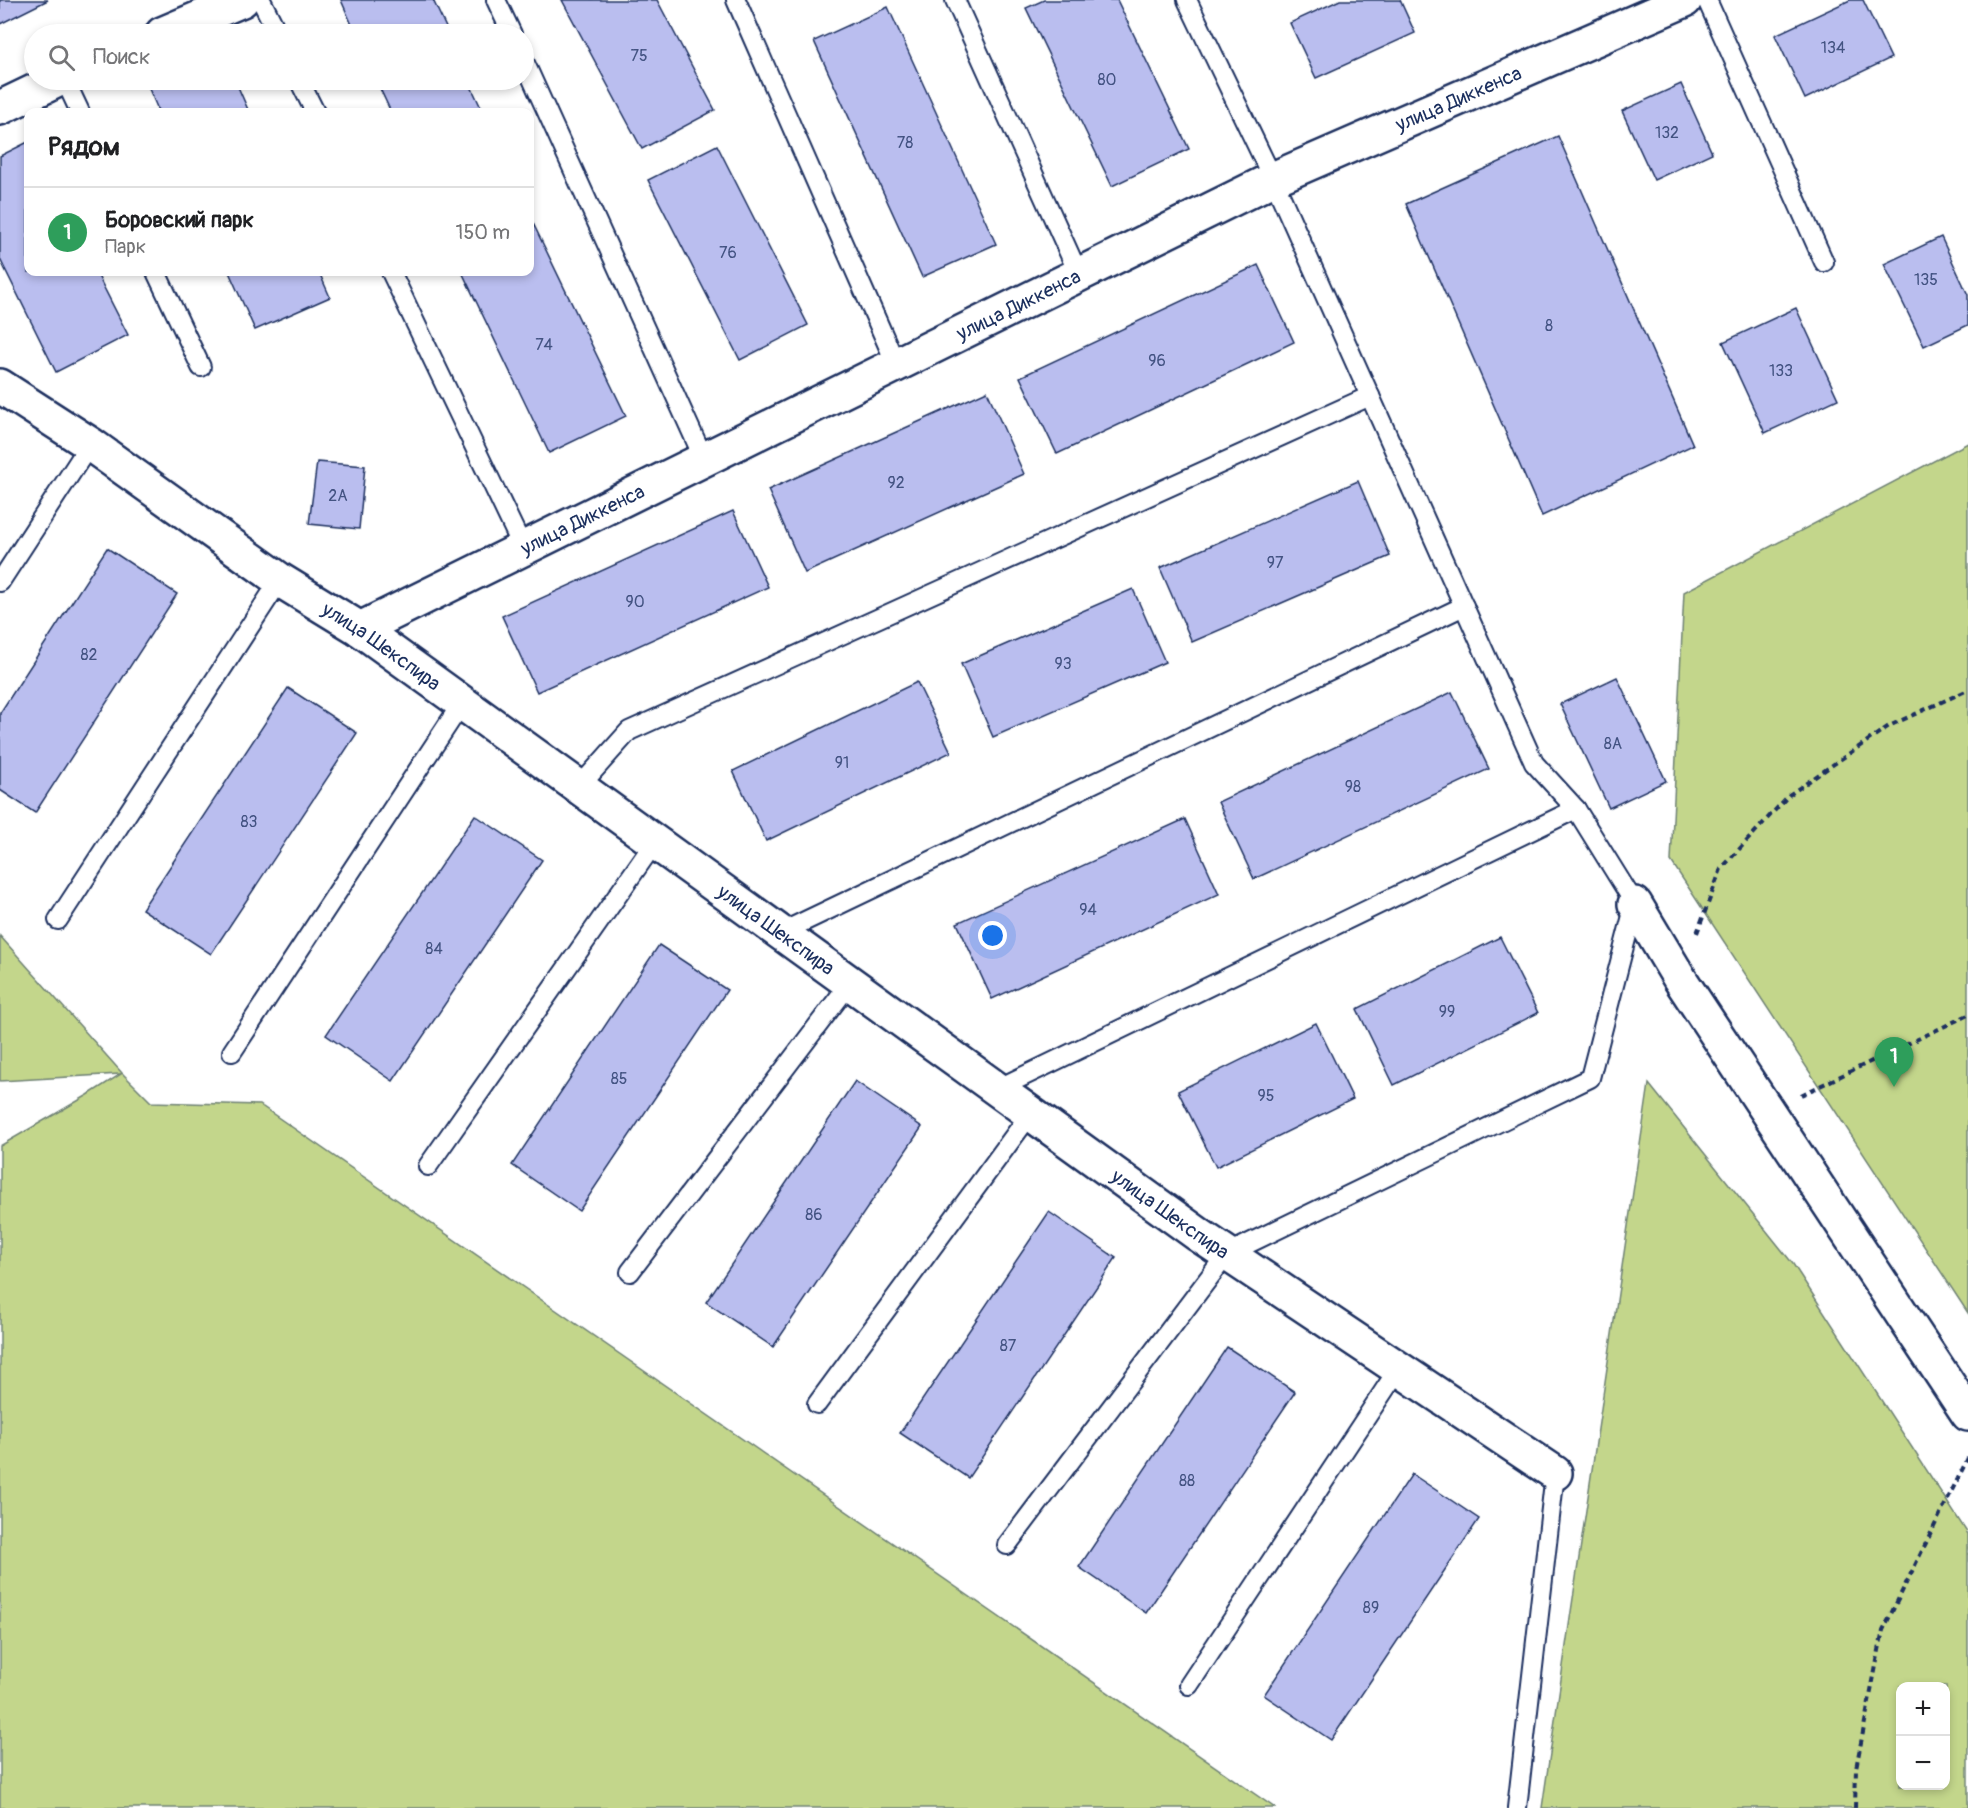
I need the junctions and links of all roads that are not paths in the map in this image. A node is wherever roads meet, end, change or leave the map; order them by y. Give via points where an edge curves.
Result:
1 (242, 0) edge
2 (261, 0) edge
3 (496, 0) edge
4 (736, 0) edge
5 (955, 0) edge
6 (1187, 0) edge
7 (1685, 0) edge
8 (1707, 0) edge
9 (186, 24) edge
10 (273, 24) edge
11 (507, 24) edge
12 (534, 83) edge
13 (37, 90) edge
14 (69, 90) edge
15 (304, 90) edge
16 (0, 108) edge
17 (78, 108) edge
18 (313, 108) edge
19 (1273, 179) junction
20 (1824, 262) dead end
21 (1078, 275) junction
22 (158, 276) edge
23 (393, 276) edge
24 (896, 364) junction
25 (201, 367) dead end
26 (0, 386) edge
27 (1370, 396) junction
28 (90, 444) junction
29 (704, 459) junction
30 (523, 549) junction
31 (280, 580) junction
32 (0, 582) edge
33 (1464, 606) junction
34 (360, 629) junction
35 (462, 703) junction
36 (579, 788) junction
37 (1576, 809) junction
38 (655, 842) junction
39 (1635, 904) junction
40 (58, 920) dead end
41 (780, 933) junction
42 (850, 983) junction
43 (231, 1052) dead end
44 (997, 1089) junction
45 (1031, 1113) junction
46 (428, 1166) dead end
47 (1227, 1254) junction
48 (630, 1272) dead end
49 (1399, 1368) junction
50 (817, 1404) dead end
51 (1968, 1414) edge
52 (1555, 1473) joint
53 (1007, 1545) dead end
54 (1190, 1685) dead end
55 (1516, 1808) edge

1 - 9 street
2 - 10 lane
3 - 11 lane
4 - 24 lane
5 - 21 lane
6 - 19 lane
7 - 19 street, улица Диккенса
8 - 20 lane
12 - 29 lane
13 - 16 street
14 - 17 lane
15 - 18 lane
19 - 21 street, улица Диккенса
19 - 27 lane
21 - 24 street, улица Диккенса
22 - 25 lane
23 - 30 lane
24 - 29 street, улица Диккенса
26 - 28 street, улица Шекспира
27 - 33 lane
27 - 36 lane via 628,731
28 - 31 street, улица Шекспира
28 - 32 lane
29 - 30 street, улица Диккенса
30 - 34 street, улица Диккенса
31 - 34 street, улица Шекспира
31 - 40 lane
33 - 37 lane via 1534,763
33 - 41 lane
34 - 35 street, улица Шекспира
35 - 36 street, улица Шекспира
35 - 43 lane
36 - 38 street, улица Шекспира
37 - 39 lane
37 - 44 lane
38 - 41 street, улица Шекспира
38 - 46 lane
39 - 47 lane via 1590,1078
39 - 51 street
41 - 42 street, улица Шекспира
42 - 44 street, улица Шекспира
42 - 48 lane
44 - 45 street, улица Шекспира
45 - 47 street, улица Шекспира
45 - 50 lane
47 - 49 street, улица Шекспира
47 - 53 lane
49 - 52 street, улица Шекспира
49 - 54 lane
52 - 55 lane

